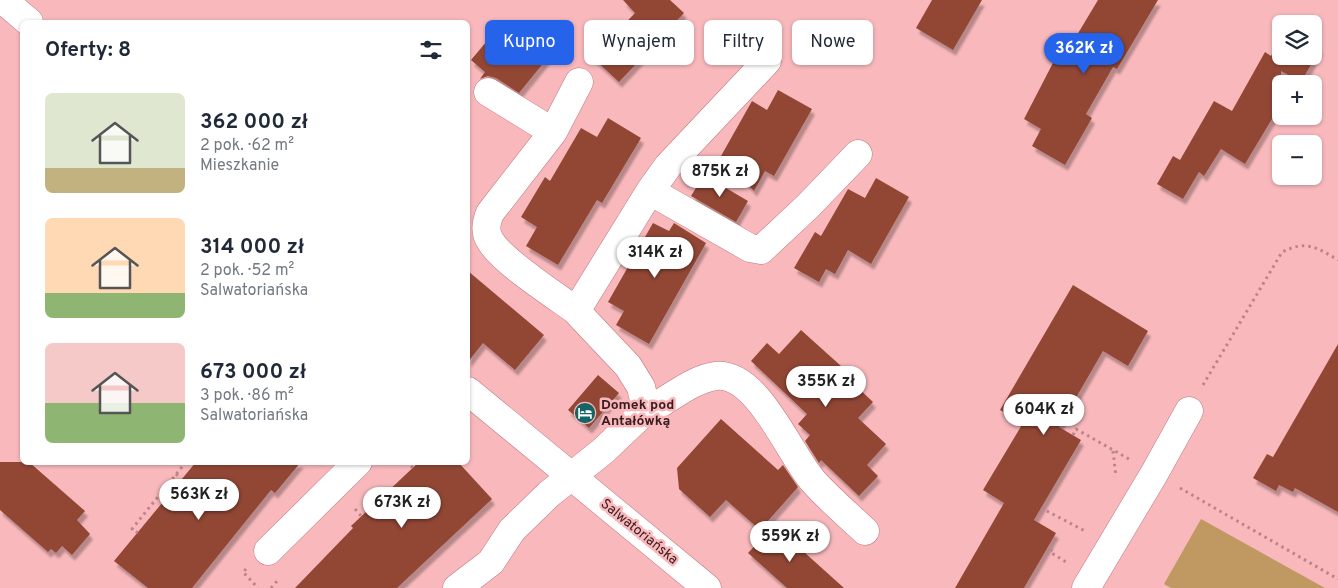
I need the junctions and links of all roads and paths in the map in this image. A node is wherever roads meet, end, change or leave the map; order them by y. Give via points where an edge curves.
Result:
1 (3, 0) edge
2 (27, 20) edge
3 (763, 65) edge
4 (580, 82) dead end
5 (488, 92) dead end
6 (553, 132) junction
7 (858, 154) dead end
8 (650, 191) junction
9 (1338, 260) edge
10 (578, 312) junction
11 (470, 393) edge
12 (1189, 411) joint
13 (633, 423) junction
14 (1073, 435) dead end
15 (184, 465) edge
16 (355, 465) edge
17 (410, 465) edge
18 (413, 468) dead end
19 (176, 474) junction
20 (1154, 474) junction
21 (572, 477) junction
22 (180, 478) dead end
23 (1186, 491) dead end
24 (1041, 508) dead end
25 (865, 532) dead end
26 (138, 533) dead end
27 (1117, 538) junction
28 (268, 551) dead end
29 (1338, 578) edge
30 (456, 588) edge
31 (707, 588) edge
32 (1086, 588) edge

1 - 2 street
3 - 8 street via 668,166
4 - 6 street
5 - 6 street
6 - 10 street via 490,213 485,226 490,242 504,257
7 - 8 street via 761,250 750,248
8 - 10 street
9 - 12 path via 1315,247 1296,245 1282,252
10 - 13 street via 628,366 641,387 644,400
11 - 21 street, Salwatoriańska
12 - 20 street
13 - 21 street
13 - 25 street via 699,381 722,376 735,380 758,399 813,482
14 - 20 path via 1076,429
15 - 19 path
16 - 28 street
17 - 18 path
19 - 22 path
19 - 26 path via 132,529
20 - 27 street
21 - 30 street via 512,530 491,562
21 - 31 street, Salwatoriańska
23 - 29 path
24 - 27 path via 1086,532 1096,531
27 - 32 street

